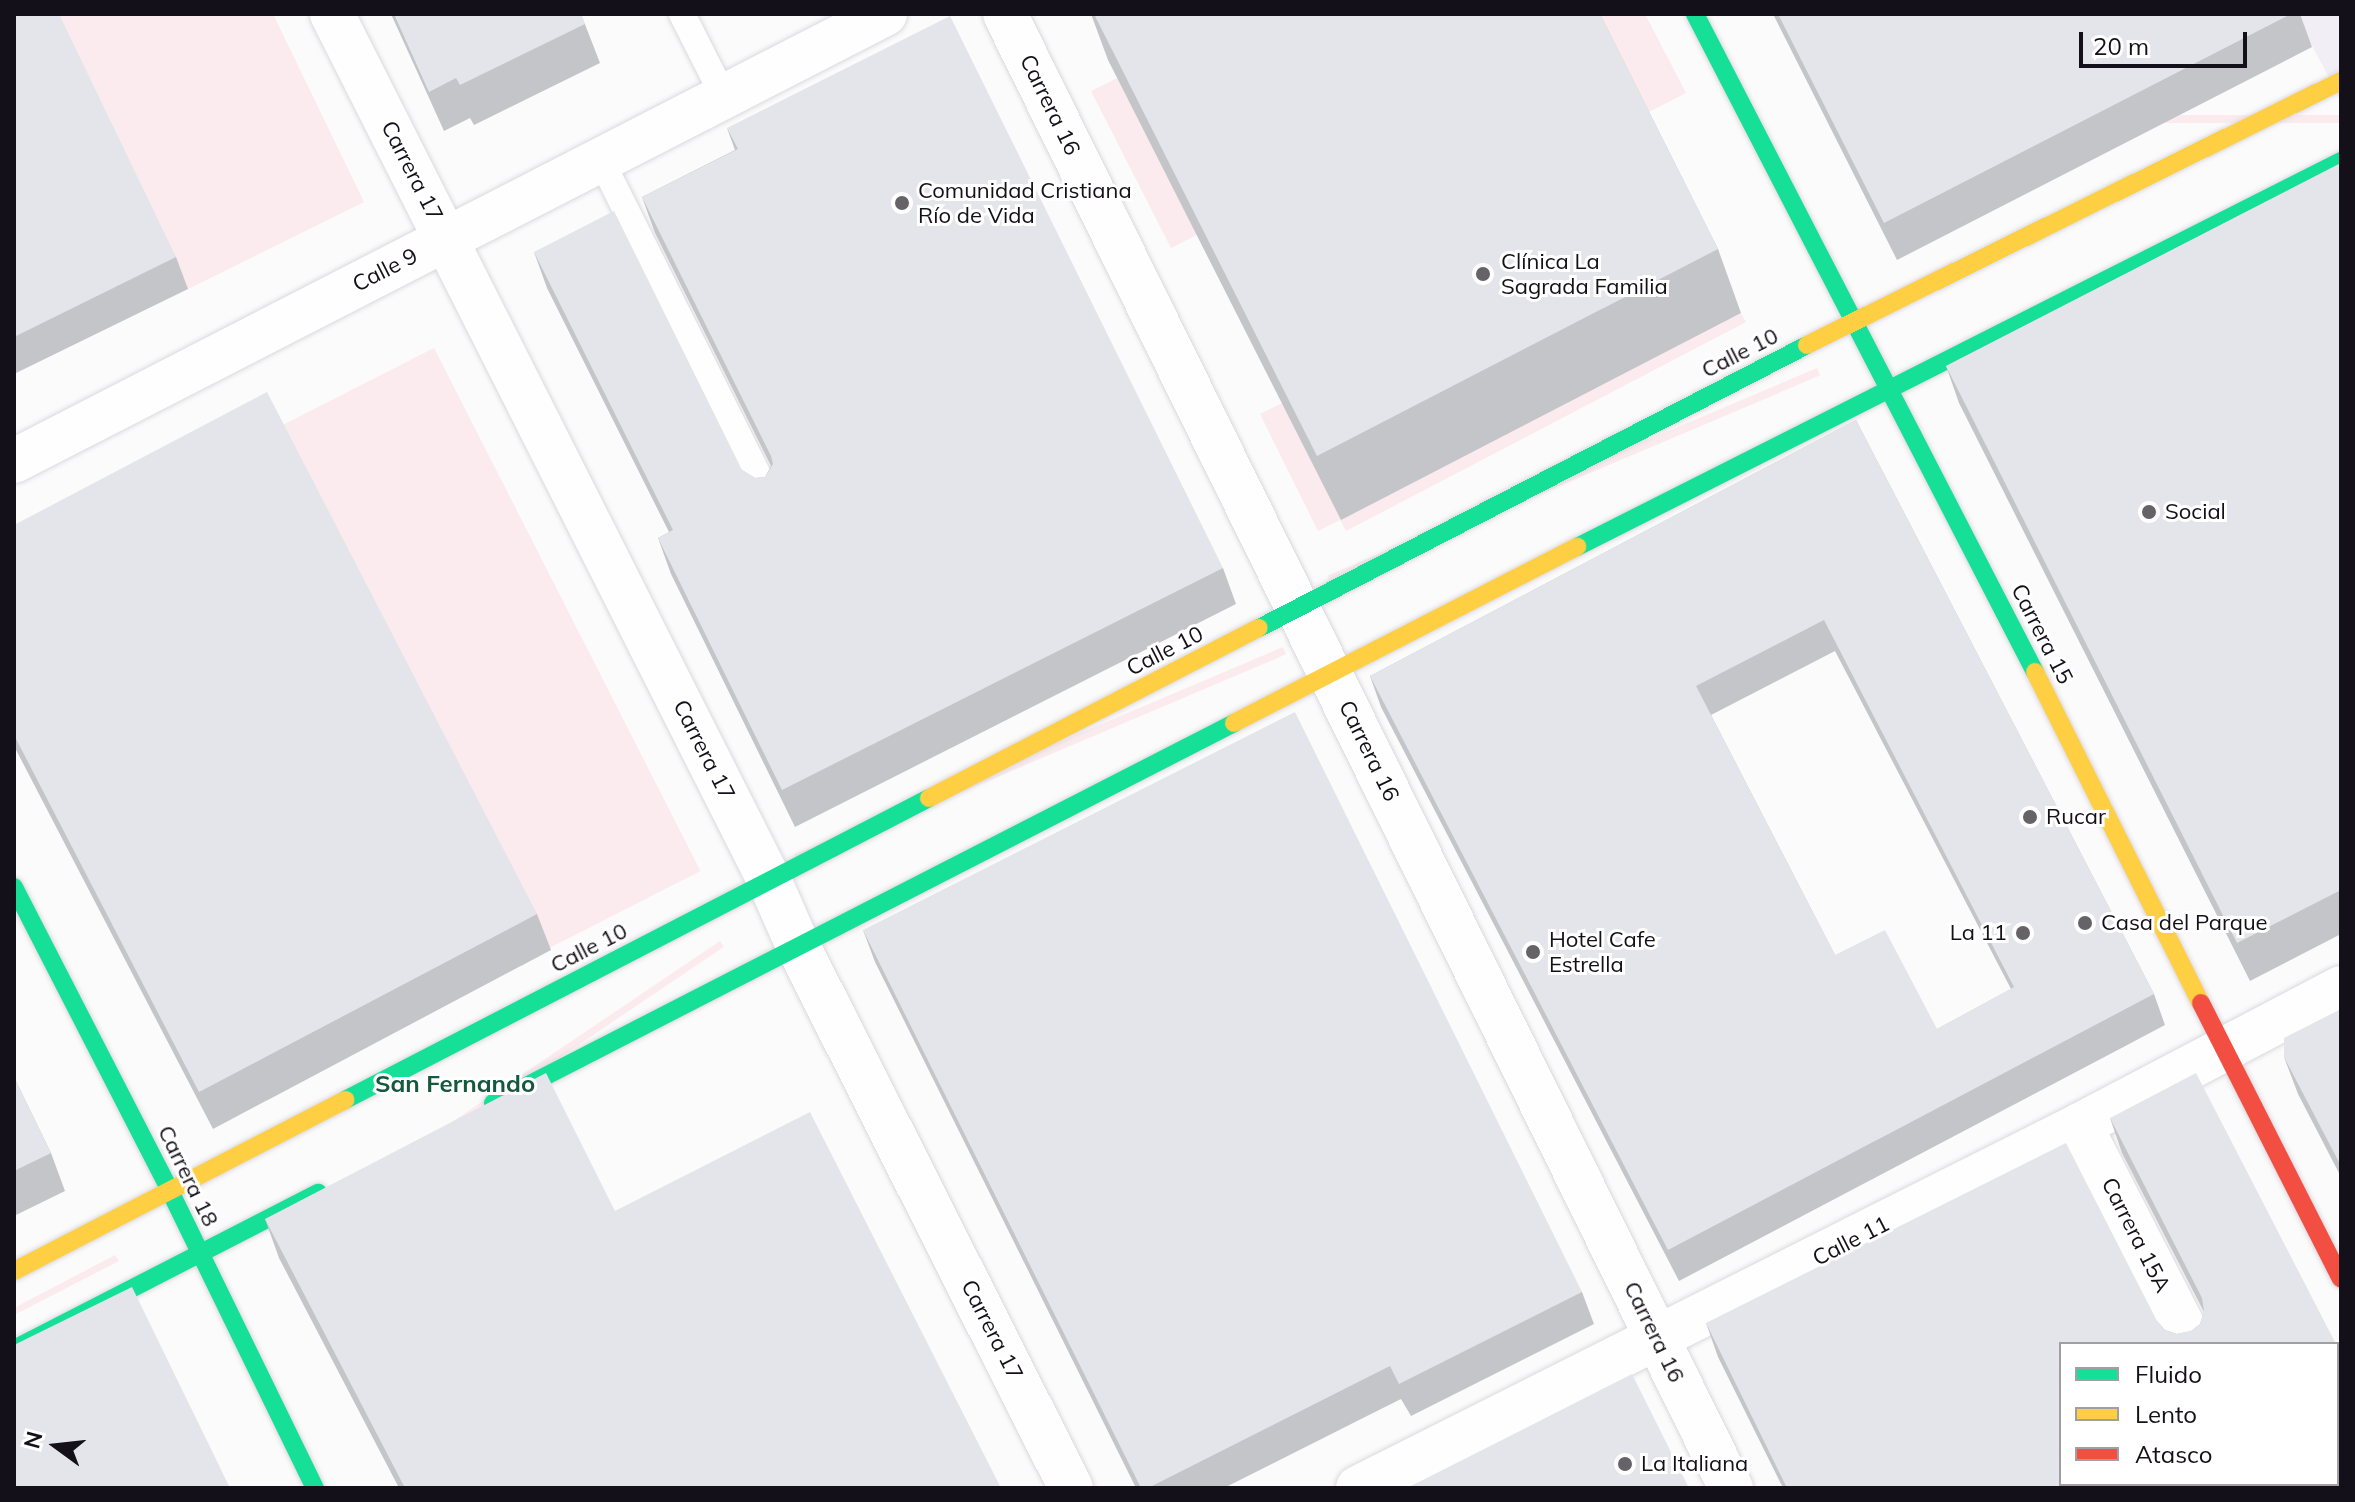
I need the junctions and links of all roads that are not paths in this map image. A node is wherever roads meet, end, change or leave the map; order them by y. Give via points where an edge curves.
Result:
1 (332, 14) edge
2 (682, 14) edge
3 (885, 14) edge
4 (1005, 14) edge
5 (1695, 14) edge
6 (2341, 81) edge
7 (724, 97) junction
8 (601, 160) junction
9 (2341, 161) edge
10 (447, 239) junction
11 (1855, 320) junction
12 (1890, 386) junction
13 (14, 461) edge
14 (770, 499) edge
15 (1298, 609) junction
16 (1331, 672) junction
17 (770, 882) junction
18 (14, 887) edge
19 (798, 946) junction
20 (2341, 988) edge
21 (2226, 1050) junction
22 (481, 1109) edge
23 (2080, 1125) junction
24 (340, 1181) edge
25 (170, 1191) junction
26 (199, 1254) junction
27 (14, 1271) edge
28 (2341, 1279) edge
29 (1657, 1339) junction
30 (2191, 1342) edge
31 (14, 1349) edge
32 (315, 1488) edge
33 (1071, 1488) edge
34 (1358, 1488) edge
35 (1731, 1488) edge

1 - 10 street, Carrera 17
2 - 7 lane
3 - 7 street, Calle 9
4 - 15 street, Carrera 16
5 - 11 street, Carrera 15
6 - 11 street, Calle 10
7 - 8 street, Calle 9
8 - 10 street, Calle 9
8 - 14 lane
9 - 12 street
10 - 13 street, Calle 9
10 - 17 street, Carrera 17
11 - 12 street, Carrera 15
11 - 15 street, Calle 10
12 - 16 street
12 - 21 street, Carrera 15
15 - 16 street, Carrera 16
15 - 17 street, Calle 10
16 - 19 street
16 - 29 street, Carrera 16
17 - 19 street, Carrera 17
17 - 25 street, Calle 10
18 - 25 street, Carrera 18
19 - 22 street
19 - 33 street, Carrera 17
20 - 21 street, Calle 11
21 - 23 street, Calle 11
21 - 28 street, Carrera 15
23 - 29 street, Calle 11
23 - 30 street, Carrera 15A
24 - 26 street
25 - 26 street, Carrera 18
25 - 27 street, Calle 10
26 - 31 street
26 - 32 street, Carrera 18
29 - 34 street, Calle 11
29 - 35 street, Carrera 16

